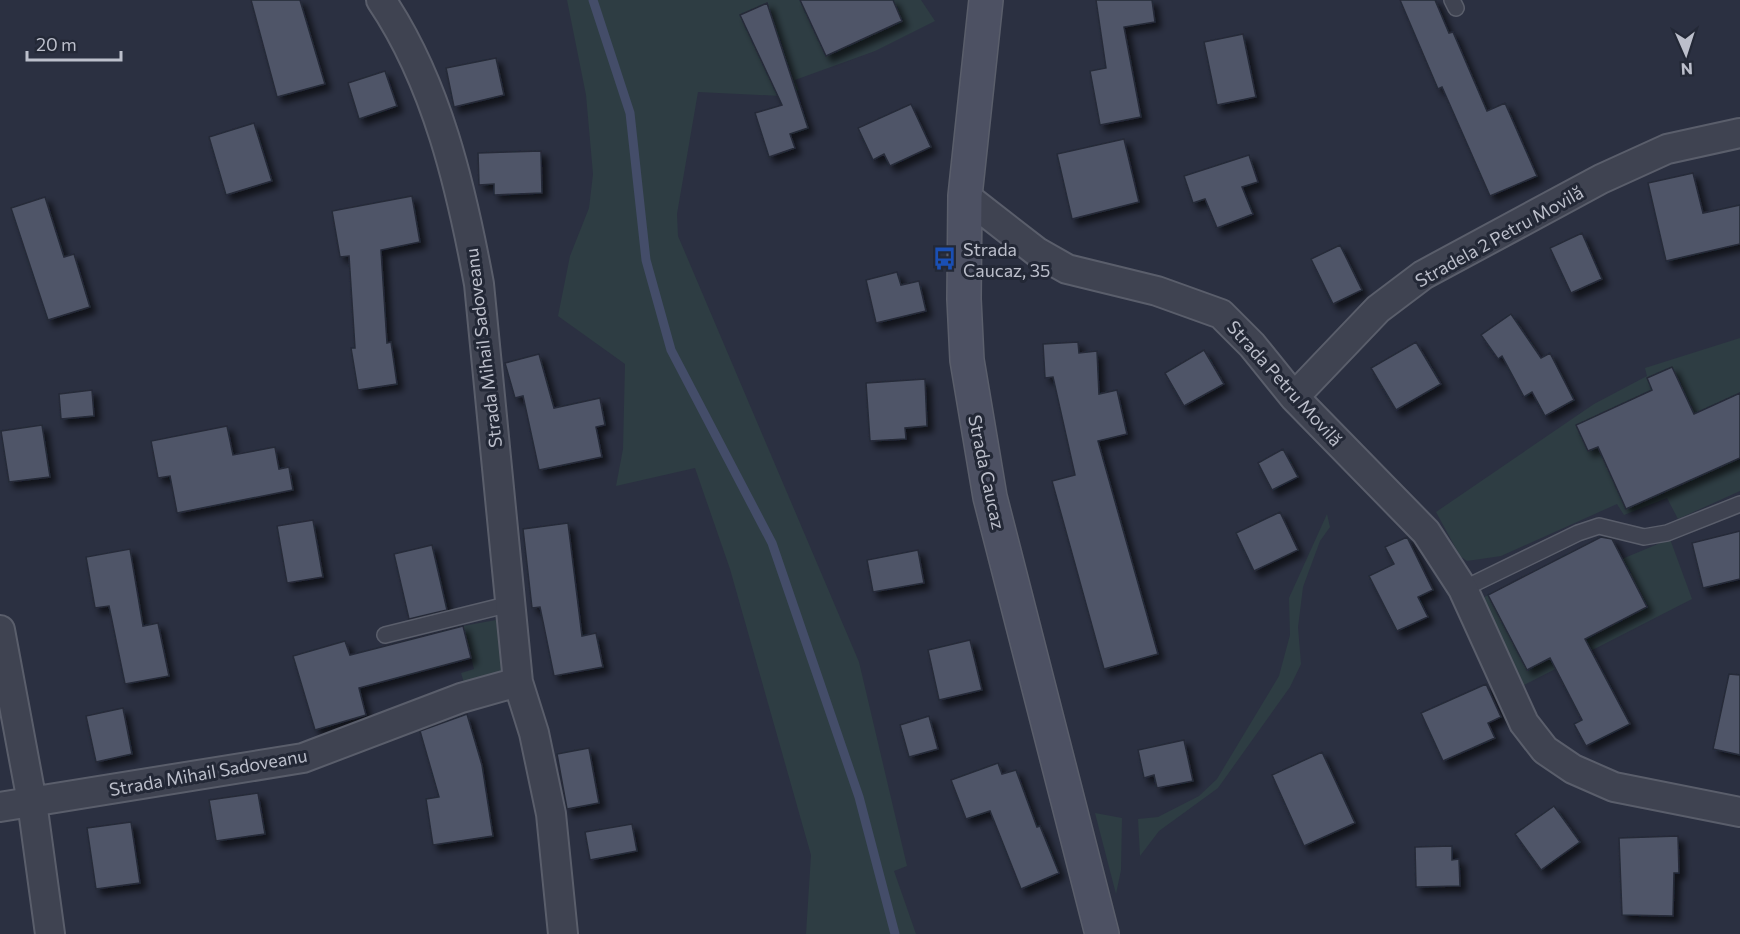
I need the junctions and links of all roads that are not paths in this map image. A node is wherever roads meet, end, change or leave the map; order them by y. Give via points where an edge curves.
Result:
1 (986, 0) edge
2 (383, 1) edge
3 (1740, 133) edge
4 (965, 196) junction
5 (1294, 397) junction
6 (1740, 504) edge
7 (1463, 589) junction
8 (510, 604) junction
9 (0, 630) edge
10 (385, 635) dead end
11 (518, 682) junction
12 (32, 802) junction
13 (0, 807) edge
14 (1740, 812) edge
15 (50, 934) edge
16 (563, 934) edge
17 (1102, 934) edge

1 - 4 street, Strada Caucaz
2 - 8 street, Strada Mihail Sadoveanu via 417,67 444,137 469,233 479,284
3 - 5 street, Stradela 2 Petru Movilă via 1667,148 1423,275 1378,309
4 - 5 street, Strada Petru Movilă via 1037,252 1067,269 1157,291 1221,314
4 - 17 street, Strada Caucaz via 964,309 976,424 990,497
5 - 7 street, Strada Petru Movilă via 1426,532
6 - 7 lane via 1667,533 1644,537 1599,526 1578,532
7 - 14 street, Strada Petru Movilă via 1524,723 1545,750 1582,774 1614,787
8 - 10 lane
8 - 11 street, Strada Mihail Sadoveanu
9 - 12 street
11 - 12 street, Strada Mihail Sadoveanu via 460,698 303,758
11 - 16 street, Strada Mihail Sadoveanu via 534,733 551,814
12 - 13 street, Strada Mihail Sadoveanu
12 - 15 street

